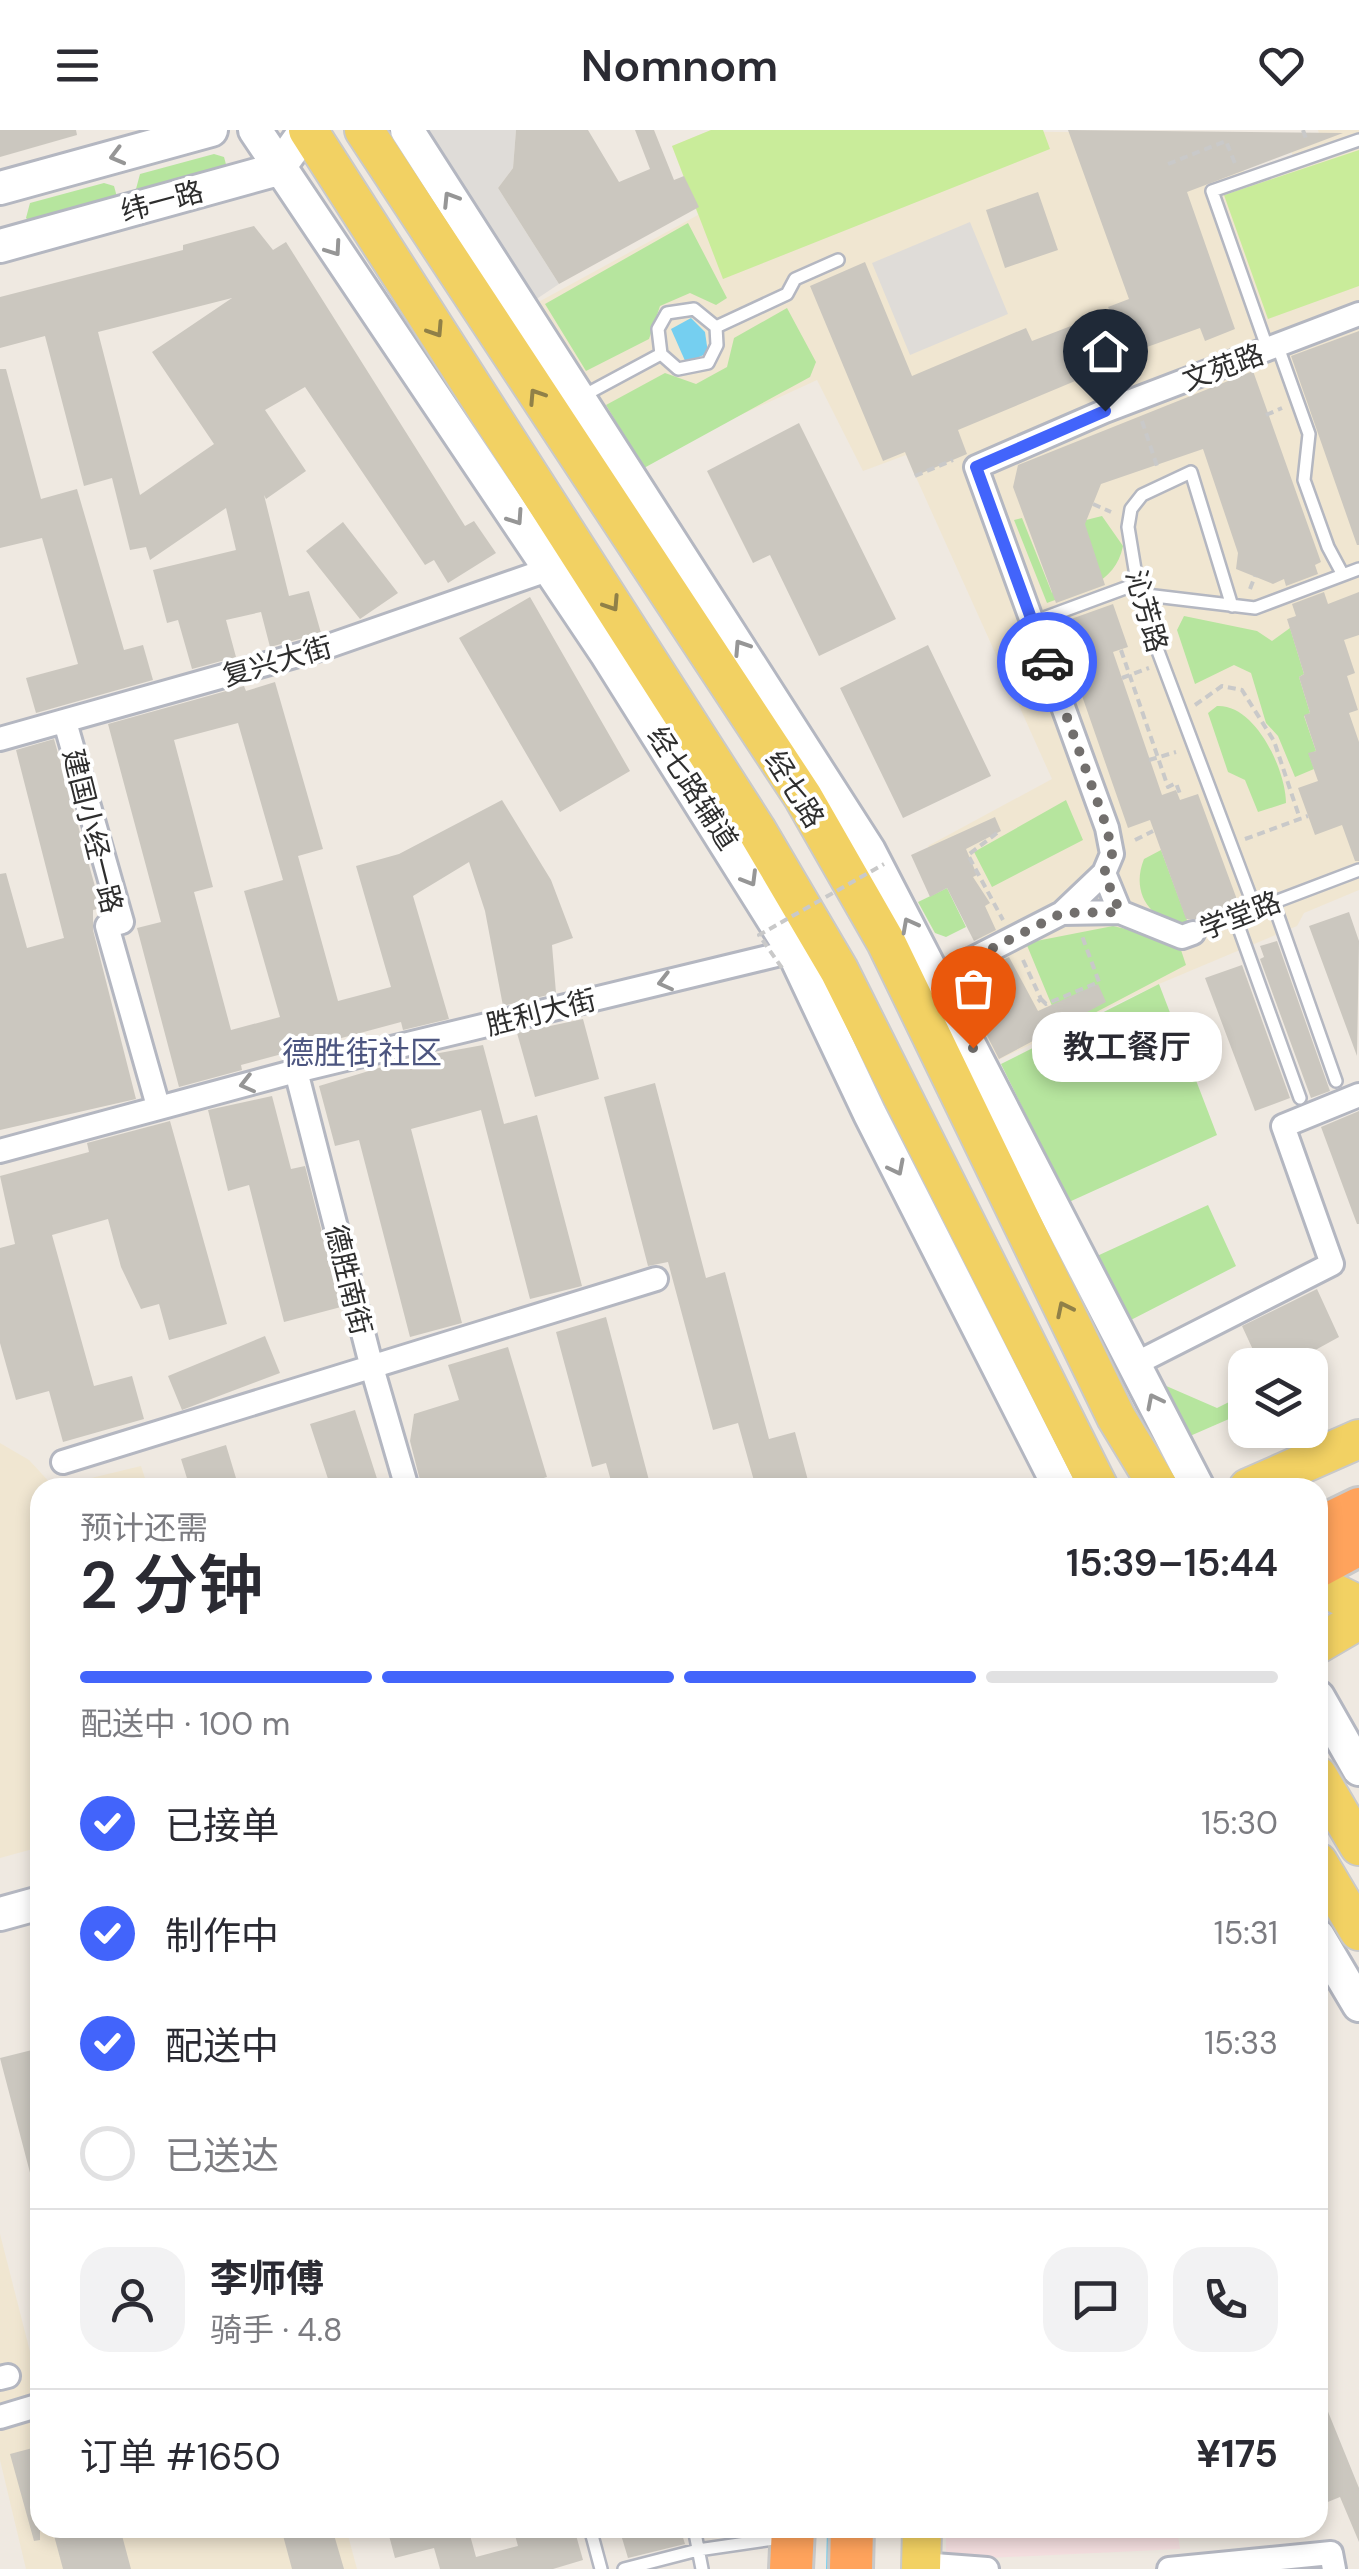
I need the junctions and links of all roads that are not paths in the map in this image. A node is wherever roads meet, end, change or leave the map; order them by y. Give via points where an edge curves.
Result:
1 (211, 130) edge
2 (255, 130) edge
3 (307, 130) edge
4 (364, 130) edge
5 (407, 130) edge
6 (1359, 140) edge
7 (278, 169) junction
8 (0, 188) edge
9 (0, 246) edge
10 (838, 260) dead end
11 (1359, 314) edge
12 (716, 326) junction
13 (1273, 348) junction
14 (661, 354) junction
15 (579, 398) junction
16 (550, 569) junction
17 (1359, 569) edge
18 (1343, 575) junction
19 (1137, 589) junction
20 (1232, 606) junction
21 (1033, 622) junction
22 (65, 722) junction
23 (0, 739) edge
24 (1359, 870) edge
25 (1104, 873) junction
26 (1273, 902) junction
27 (1255, 909) junction
28 (1120, 912) junction
29 (1068, 913) junction
30 (1235, 917) junction
31 (1193, 933) joint
32 (788, 960) junction
33 (936, 977) junction
34 (296, 1071) junction
35 (1336, 1082) dead end
36 (1359, 1096) edge
37 (1300, 1098) dead end
38 (158, 1106) junction
39 (0, 1151) edge
40 (656, 1278) dead end
41 (370, 1364) junction
42 (1135, 1364) junction
43 (1359, 1439) edge
44 (1320, 1456) junction
45 (64, 1462) dead end
46 (404, 1478) edge
47 (1055, 1478) edge
48 (1094, 1478) edge
49 (1152, 1478) edge
50 (1193, 1478) edge
51 (1270, 1478) edge
52 (1299, 1478) edge
53 (1334, 1544) edge
54 (1359, 1605) edge
55 (1359, 1620) edge
56 (1328, 1638) edge
57 (1328, 1715) edge
58 (1359, 1769) edge
59 (1328, 1793) edge
60 (1359, 1846) edge
61 (1328, 1879) edge
62 (30, 1906) edge
63 (0, 1914) edge
64 (1359, 1931) edge
65 (1328, 1953) edge
66 (1359, 2005) edge
67 (30, 2408) edge
68 (0, 2417) edge
69 (593, 2538) edge
70 (696, 2538) edge
71 (792, 2538) edge
72 (852, 2538) edge
73 (892, 2538) edge
74 (698, 2550) junction
75 (911, 2557) edge
76 (601, 2569) edge
77 (624, 2569) edge
78 (702, 2569) edge
79 (777, 2569) edge
80 (814, 2569) edge
81 (850, 2569) edge
82 (987, 2569) edge
83 (1169, 2569) edge
84 (1334, 2569) edge

1 -> 8 street, 纬一路
2 - 7 street, 经七路辅道
3 - 7 street
3 -> 48 main road, 经七路 via 756,829 838,970
49 -> 4 main road, 经七路 via 1116,1418 886,942 803,798
15 -> 5 street
6 - 13 lane via 1212,190
7 - 9 street, 纬一路
7 -> 16 street, 经七路辅道
10 - 12 lane via 795,280 787,294
11 - 13 street, 文苑路
12 - 14 lane via 708,362 678,369
12 - 14 lane via 694,308 667,314 658,329
13 - 18 lane via 1309,434 1304,480
13 - 21 street, 文苑路 via 972,460
14 - 15 lane
33 -> 15 street via 869,851
16 - 22 street, 复兴大街 via 323,648
16 -> 32 street, 经七路辅道
17 - 18 lane
18 - 20 lane via 1256,608
19 - 20 lane
19 - 20 lane, 沁芳路 via 1131,509 1142,495 1191,472
19 - 21 lane
19 - 27 lane, 沁芳路
21 - 25 street via 1107,828 1112,854
22 - 23 street, 复兴大街
22 - 38 street, 建国小经一路 via 122,922 107,926
24 - 26 lane, 学堂路
25 - 28 street
25 - 29 street, 学堂路
26 - 27 lane, 学堂路
26 - 35 lane
27 - 30 lane, 学堂路
28 - 29 street, 学堂路
28 - 31 street, 学堂路 via 1182,937
29 - 33 street, 学堂路
30 - 31 lane, 学堂路
30 - 37 lane
32 -> 34 street, 胜利大街
32 -> 47 street, 经七路辅道
33 - 42 street
34 -> 38 street, 胜利大街
34 - 41 street, 德胜南街
36 - 42 street via 1282,1126 1332,1264
38 - 39 street, 胜利大街
40 - 41 street
41 - 45 street
41 - 46 street, 德胜南街
50 -> 42 street
43 - 44 main road
44 - 51 main road
44 - 52 main road
53 - 54 main road
55 - 56 main road
57 - 58 street
59 - 60 main road
61 - 64 main road
62 - 63 street
65 - 66 street
67 - 68 street
69 - 76 lane
70 - 74 lane
71 - 74 lane
71 - 79 street
71 - 80 highway
72 - 81 highway
73 - 75 highway
74 - 77 lane
74 - 78 lane
75 - 82 street
83 - 84 street via 1332,2552

